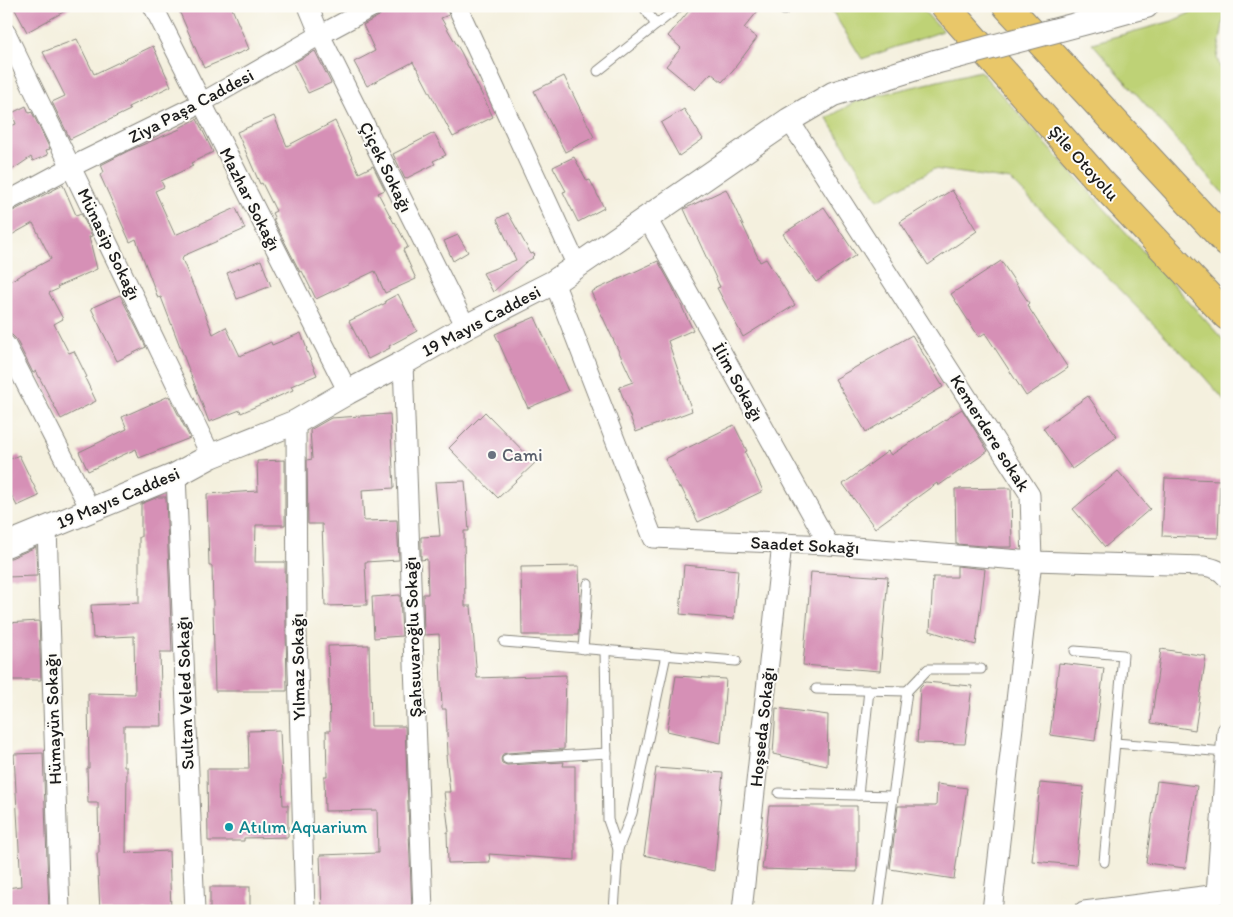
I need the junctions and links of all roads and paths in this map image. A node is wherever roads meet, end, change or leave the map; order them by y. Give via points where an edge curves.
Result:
1 (153, 6) edge
2 (308, 6) edge
3 (374, 6) edge
4 (457, 6) edge
5 (643, 6) edge
6 (680, 6) edge
7 (944, 6) edge
8 (1007, 6) edge
9 (1146, 6) edge
10 (656, 25) junction
11 (6, 33) edge
12 (320, 35) junction
13 (598, 72) dead end
14 (201, 103) junction
15 (790, 120) junction
16 (71, 167) junction
17 (6, 202) edge
18 (647, 218) junction
19 (1227, 243) edge
20 (577, 266) junction
21 (554, 282) junction
22 (1227, 316) edge
23 (466, 327) junction
24 (6, 345) edge
25 (403, 363) junction
26 (348, 392) junction
27 (296, 422) junction
28 (211, 456) junction
29 (176, 475) junction
30 (90, 510) junction
31 (47, 528) junction
32 (782, 543) junction
33 (6, 545) edge
34 (829, 545) junction
35 (1032, 561) junction
36 (1227, 578) edge
37 (588, 584) dead end
38 (504, 642) dead end
39 (583, 649) junction
40 (605, 650) junction
41 (1075, 651) dead end
42 (666, 655) junction
43 (736, 661) dead end
44 (981, 670) dead end
45 (816, 689) dead end
46 (869, 690) junction
47 (907, 691) junction
48 (1227, 731) edge
49 (1115, 744) junction
50 (1225, 752) junction
51 (607, 753) junction
52 (506, 759) dead end
53 (779, 793) dead end
54 (858, 795) junction
55 (893, 796) junction
56 (618, 849) junction
57 (1104, 862) dead end
58 (1222, 894) edge
59 (60, 911) edge
60 (195, 911) edge
61 (306, 911) edge
62 (423, 911) edge
63 (614, 911) edge
64 (742, 911) edge
65 (878, 911) edge
66 (992, 911) edge
67 (1084, 911) edge

1 - 14 street, Mazhar Sokağı
2 - 12 street, Çiçek Sokağı
3 - 12 street, Ziya Paşa Caddesi
4 - 20 street
5 - 10 lane
6 - 10 lane
7 - 22 highway, Şile Otoyolu via 1098,179
8 - 19 highway
9 - 15 street, 19 Mayıs Caddesi, bridge via 935,62 833,94
10 - 13 lane
11 - 16 street, Münasip Sokağı
12 - 14 street, Ziya Paşa Caddesi
12 - 23 street, Çiçek Sokağı
14 - 16 street, Ziya Paşa Caddesi
14 - 26 street, Mazhar Sokağı
15 - 18 street, 19 Mayıs Caddesi
15 - 35 street, Kemerdere sokak via 1030,495
16 - 17 street, Ziya Paşa Caddesi
16 - 28 street, Münasip Sokağı
18 - 20 street, 19 Mayıs Caddesi
18 - 34 street, İlim Sokağı
20 - 21 street, 19 Mayıs Caddesi
21 - 23 street, 19 Mayıs Caddesi
21 - 32 street, Saadet Sokağı via 653,538
23 - 25 street, 19 Mayıs Caddesi
24 - 30 street
25 - 26 street, 19 Mayıs Caddesi
25 - 62 street, Şahsuvaroğlu Sokağı
26 - 27 street, 19 Mayıs Caddesi
27 - 28 street, 19 Mayıs Caddesi
27 - 61 street, Yılmaz Sokağı via 297,635
28 - 29 street, 19 Mayıs Caddesi
29 - 30 street, 19 Mayıs Caddesi
29 - 60 street, Sultan Veled Sokağı
30 - 31 street, 19 Mayıs Caddesi
31 - 33 street, 19 Mayıs Caddesi
31 - 59 street, Hümayün Sokağı
32 - 34 street, Saadet Sokağı
32 - 64 street, Hoşseda Sokağı
34 - 35 street, Saadet Sokağı
35 - 36 street, Saadet Sokağı via 1204,566 1215,568
35 - 66 street, Kemerdere sokak
37 - 39 lane
38 - 39 lane
39 - 40 lane
40 - 42 lane
40 - 51 lane
41 - 49 lane via 1124,655
42 - 43 lane
42 - 56 lane via 632,814
44 - 47 lane via 928,669
45 - 46 lane
46 - 47 lane
46 - 54 lane
47 - 55 lane
48 - 50 street
49 - 50 lane
49 - 57 lane
50 - 58 street
51 - 52 lane
51 - 56 lane via 608,820
53 - 54 lane
54 - 55 lane
55 - 65 lane
56 - 63 lane
58 - 67 street

